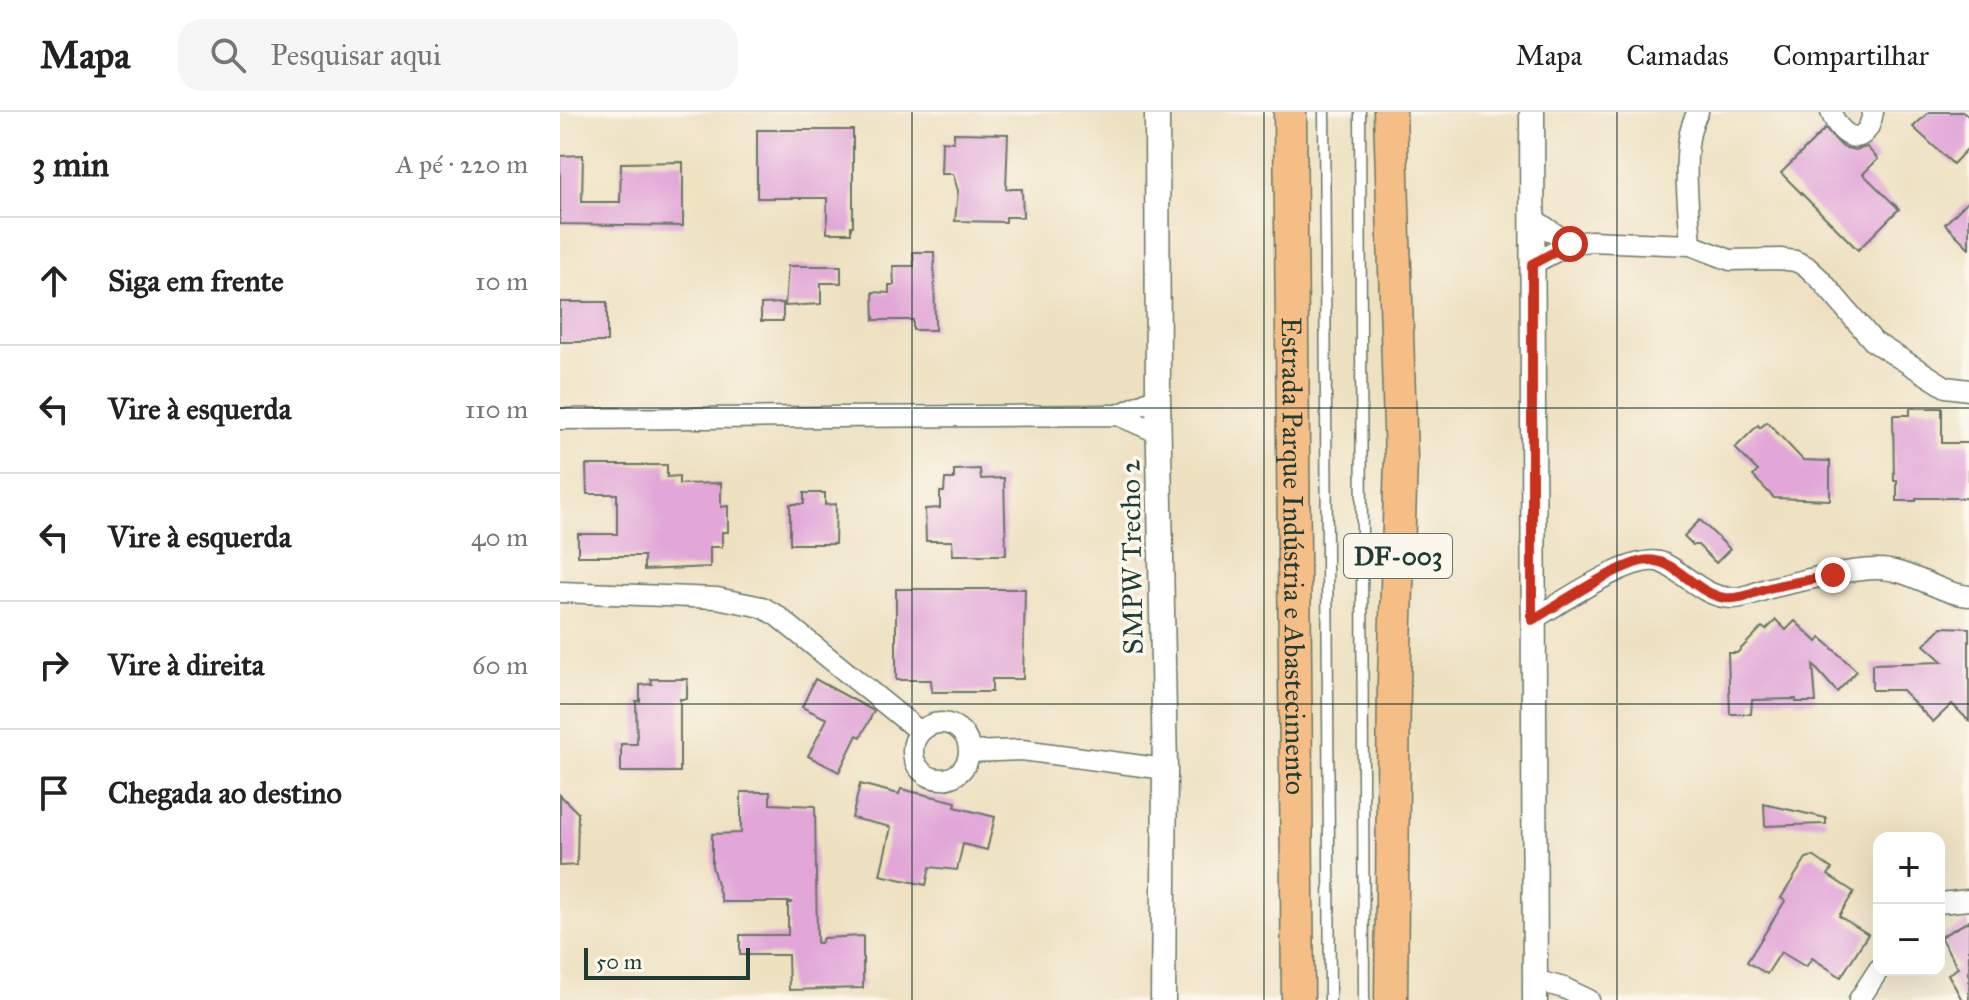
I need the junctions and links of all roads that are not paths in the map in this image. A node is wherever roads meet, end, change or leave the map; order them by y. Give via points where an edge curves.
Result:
1 (1290, 112) edge
2 (1324, 112) edge
3 (1360, 112) edge
4 (1390, 112) edge
5 (1532, 112) edge
6 (1698, 112) edge
7 (1831, 112) edge
8 (1873, 112) edge
9 (1156, 113) edge
10 (1532, 218) junction
11 (1570, 244) junction
12 (1691, 245) junction
13 (1532, 264) junction
14 (1969, 390) edge
15 (1158, 397) junction
16 (1118, 415) junction
17 (560, 419) edge
18 (1159, 433) junction
19 (560, 592) edge
20 (1969, 596) edge
21 (1532, 620) junction
22 (920, 732) junction
23 (970, 752) junction
24 (1165, 769) junction
25 (1969, 900) edge
26 (1945, 902) edge
27 (1874, 976) edge
28 (1534, 990) edge
29 (1163, 1000) edge
30 (1298, 1000) edge
31 (1330, 1000) edge
32 (1364, 1000) edge
33 (1391, 1000) edge
34 (1589, 1000) edge
35 (1859, 1000) edge

1 - 30 highway, Estrada Parque Indústria e Abastecimento
2 - 31 lane
3 - 32 lane
4 - 33 highway, DF-003 via 1401,459
5 - 10 street
6 - 12 street via 1688,162
7 - 8 street via 1842,132 1854,138 1866,130
9 - 15 street, SMPW Trecho 2
10 - 11 street
10 - 13 street
11 - 12 street
11 - 13 street
12 - 14 street via 1730,260 1780,259 1806,266 1874,342 1924,376
13 - 21 street
15 - 16 street
15 - 18 street, SMPW Trecho 2
16 - 17 street
16 - 18 street
18 - 24 street, SMPW Trecho 2
19 - 22 street via 717,598 762,607
20 - 21 street via 1880,569 1723,598 1664,564 1642,561
21 - 28 street
22 - 23 street via 947,723 964,734
22 - 23 street via 914,760 935,779 954,776
23 - 24 street via 1022,750
24 - 29 street, SMPW Trecho 2
25 - 26 street
27 - 35 street
28 - 34 street via 1564,988

